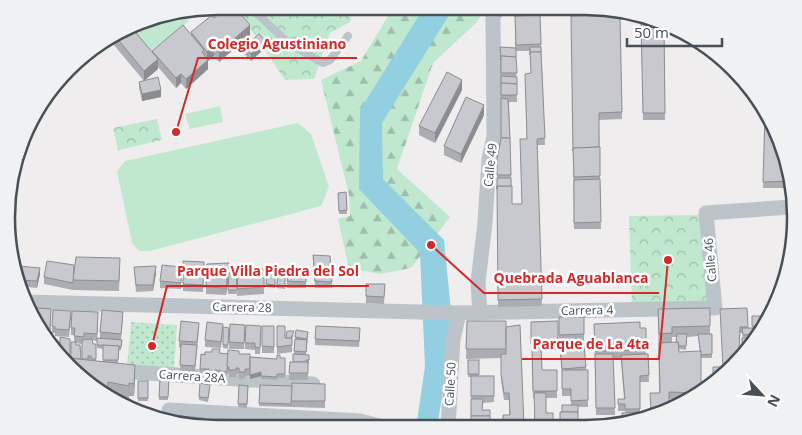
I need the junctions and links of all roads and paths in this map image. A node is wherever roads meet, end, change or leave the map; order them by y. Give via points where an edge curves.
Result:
1 (258, 15) edge
2 (496, 15) edge
3 (348, 36) dead end
4 (787, 207) edge
5 (34, 302) edge
6 (715, 308) joint
7 (456, 313) junction
8 (480, 313) junction
9 (99, 369) edge
10 (313, 384) edge
11 (169, 410) dead end
12 (250, 420) edge
13 (448, 420) edge

1 - 3 lane via 288,43 323,64 330,60
2 - 8 street, Calle 49 via 494,136 478,282
4 - 6 street, Calle 46 via 706,213
5 - 7 street, Carrera 28
6 - 8 street, Carrera 4
7 - 8 street, Carrera 4
7 - 13 street, Calle 50
9 - 10 street, Carrera 28A
11 - 12 street

